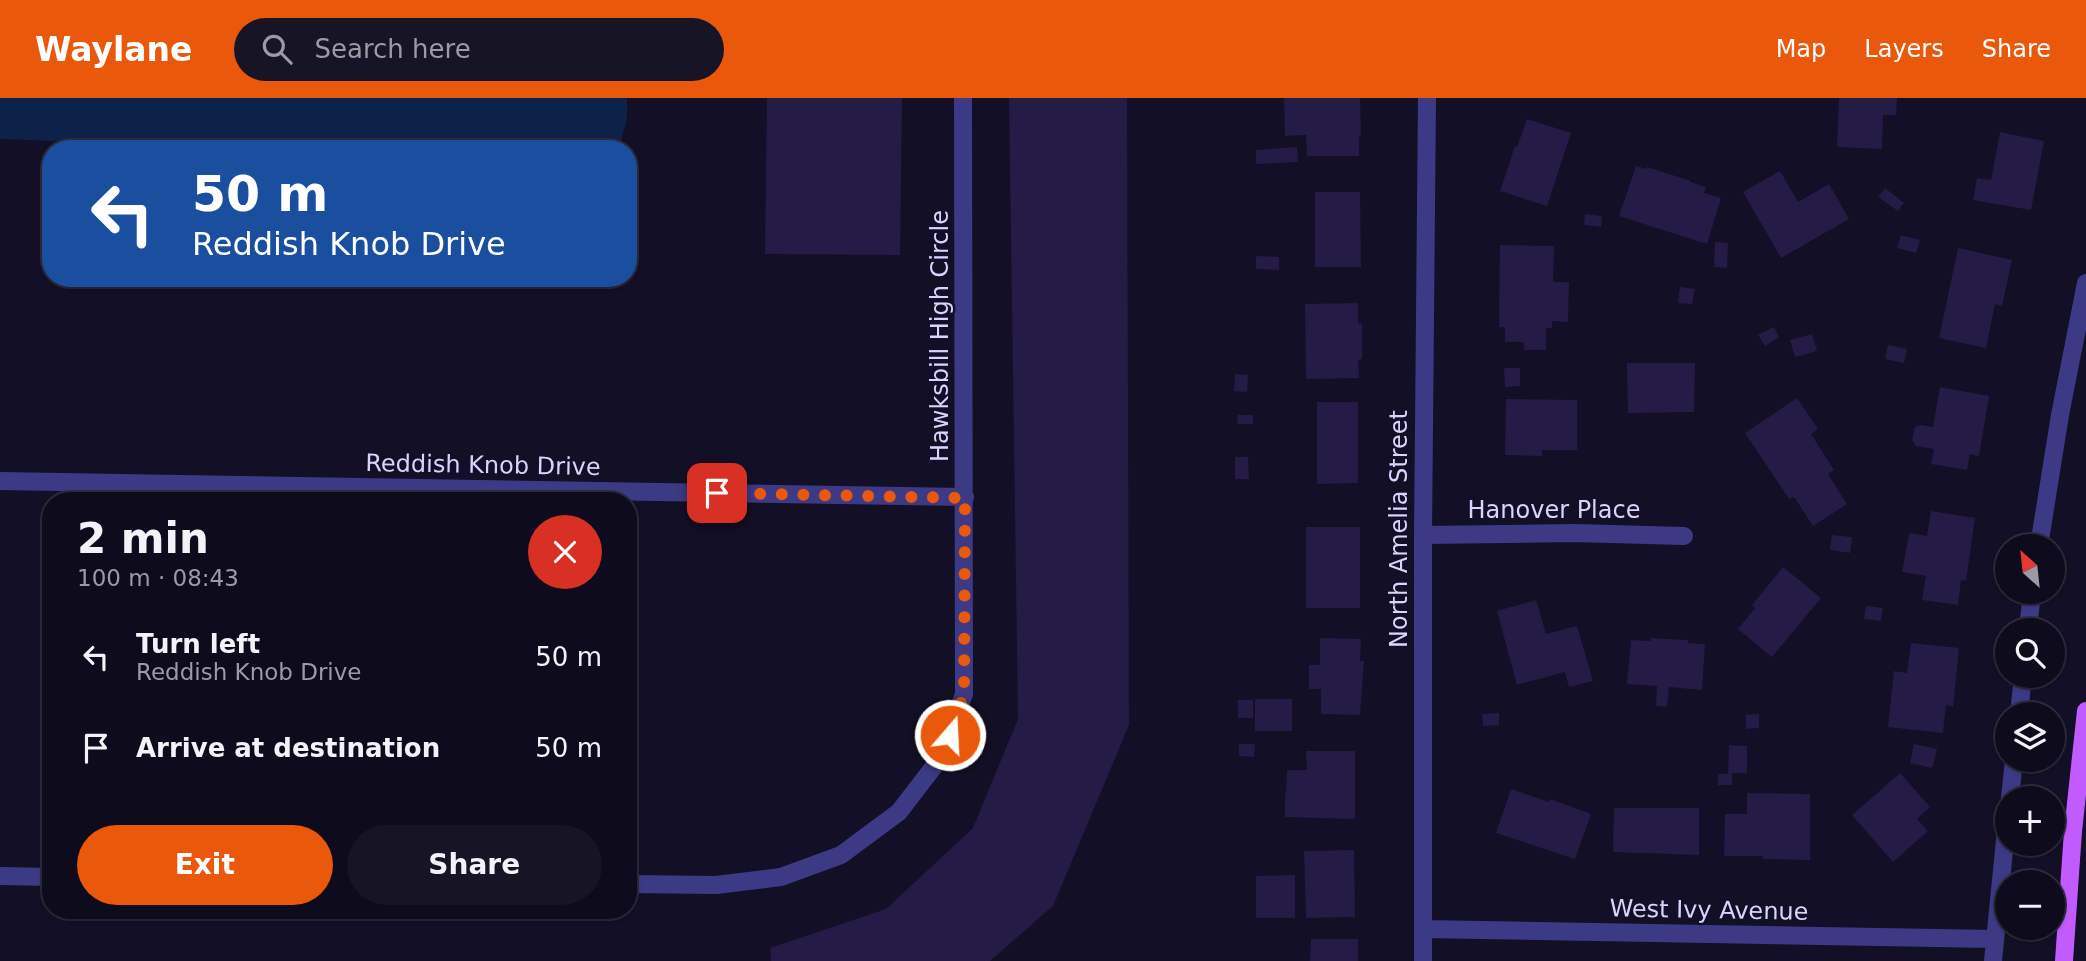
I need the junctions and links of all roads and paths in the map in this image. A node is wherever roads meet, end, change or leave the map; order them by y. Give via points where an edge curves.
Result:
1 (963, 98) edge
2 (1427, 98) edge
3 (2086, 283) edge
4 (0, 481) edge
5 (624, 492) edge
6 (637, 492) edge
7 (965, 498) junction
8 (2041, 534) edge
9 (1423, 535) junction
10 (1684, 536) dead end
11 (2086, 711) edge
12 (2003, 856) edge
13 (0, 876) edge
14 (42, 877) edge
15 (637, 884) edge
16 (1423, 929) junction
17 (1994, 939) junction
18 (1423, 961) edge
19 (1993, 961) edge
20 (2064, 961) edge

1 - 7 street, Hawksbill High Circle
2 - 9 street, North Amelia Street
3 - 8 street
4 - 5 street, Reddish Knob Drive
6 - 7 street, Reddish Knob Drive
7 - 15 street, Hawksbill High Circle via 964,694 942,756 900,812 841,855 781,877 716,885
9 - 10 street, Hanover Place
9 - 16 street, North Amelia Street
11 - 20 main road
12 - 17 street
13 - 14 street
16 - 17 street, West Ivy Avenue
16 - 18 street, North Amelia Street
17 - 19 street

